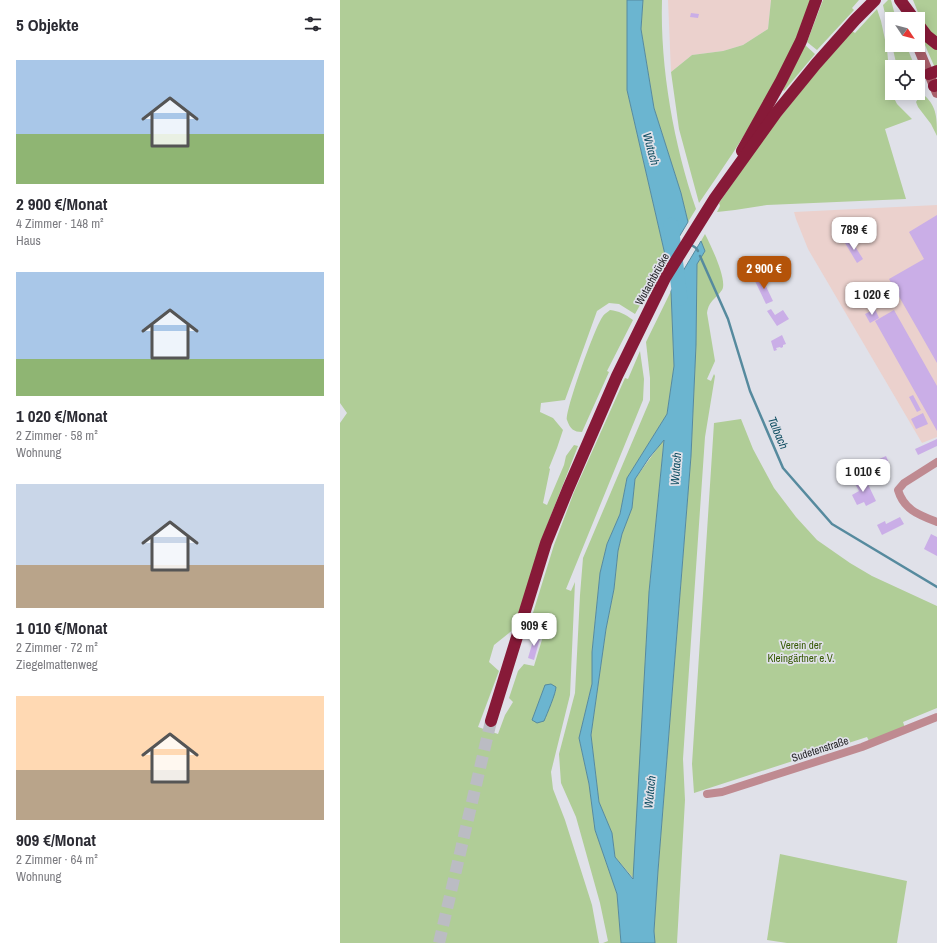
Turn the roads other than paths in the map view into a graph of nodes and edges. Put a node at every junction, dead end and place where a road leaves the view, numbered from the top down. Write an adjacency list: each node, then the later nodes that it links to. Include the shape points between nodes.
1 (816, 0): 11 (highway, via 801,41)
2 (875, 0): 11 (highway, via 816,64 776,113)
3 (900, 0): 4 (main road); 5 (highway)
4 (904, 12)
5 (909, 12)
6 (925, 33): 7 (highway)
7 (937, 44)
8 (921, 52): 9 (main road)
9 (933, 72): 10 (main road)
10 (936, 88)
11 (726, 183): 15 (highway, Wutachbrücke, via 665,278 587,441 546,543)
12 (937, 462): 13 (street, via 904,483 898,490 906,506 917,514)
13 (937, 522)
14 (937, 717): 16 (street, Sudetenstraße, via 862,747 722,792)
15 (491, 721)
16 (707, 794)

